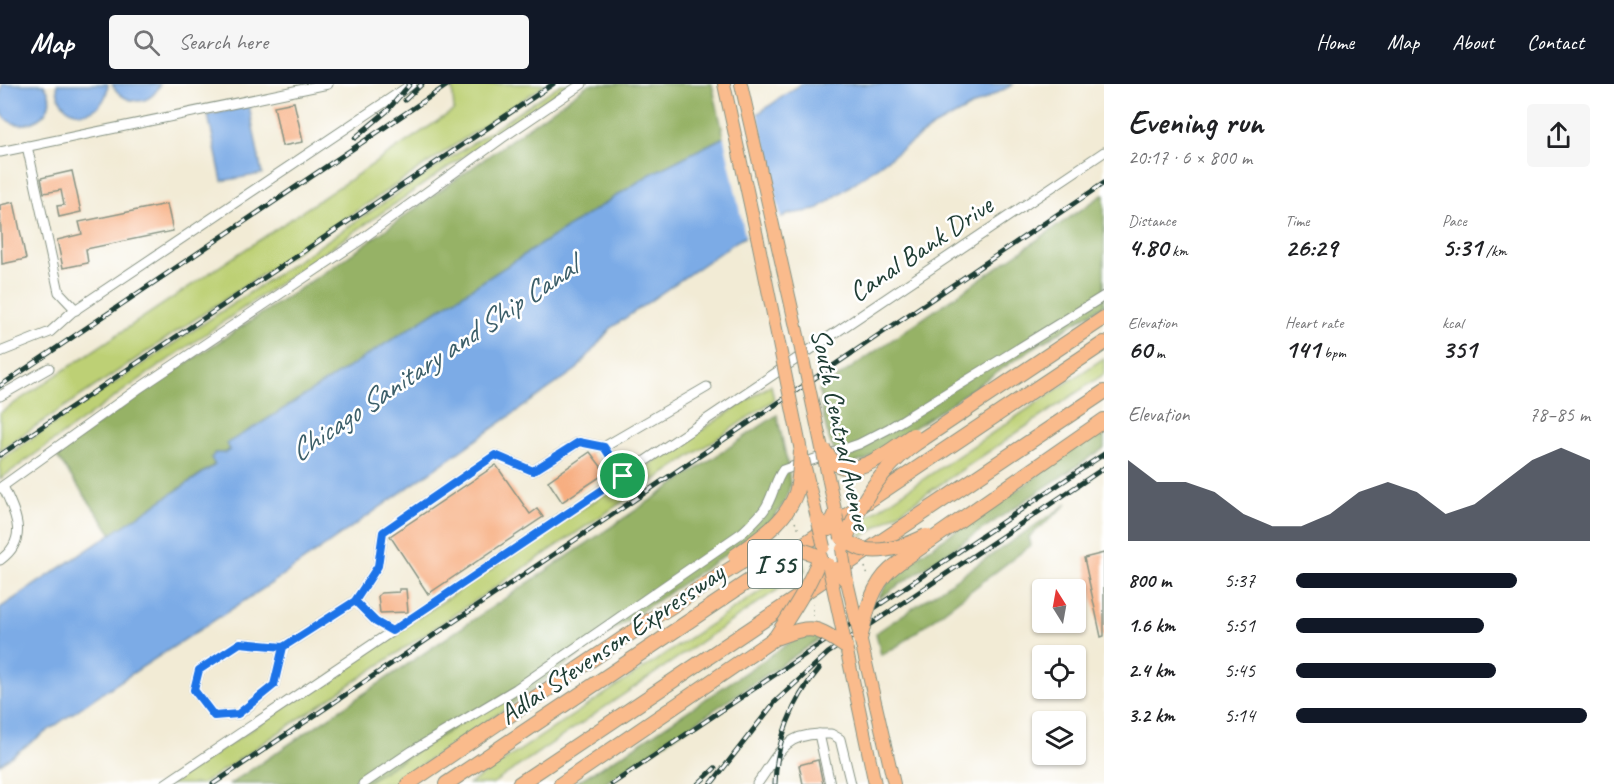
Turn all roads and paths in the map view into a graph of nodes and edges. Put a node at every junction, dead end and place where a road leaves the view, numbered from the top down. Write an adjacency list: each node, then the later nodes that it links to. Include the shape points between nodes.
1 (328, 84): 6 (lane)
2 (412, 84): 10 (lane)
3 (582, 84): 25 (lane)
4 (724, 84): 22 (main road, South Central Avenue, bridge)
5 (741, 84): 21 (main road, South Central Avenue, bridge)
6 (27, 146): 7 (lane); 10 (lane, via 59,292)
7 (0, 152)
8 (1104, 152): 23 (lane, Canal Bank Drive)
9 (1104, 296): 50 (lane, via 888,429 859,444 783,470 764,510 743,532 516,689)
10 (76, 309): 13 (lane, via 50,332)
11 (1104, 318): 19 (highway, via 997,388 952,411)
12 (1104, 343): 52 (highway, Adlai Stevenson Expressway / I 55)
13 (0, 352)
14 (49, 368): 17 (lane)
15 (707, 387): 20 (lane)
16 (1104, 392): 53 (highway, I 55)
17 (0, 396)
18 (1104, 420): 32 (highway)
19 (916, 439): 21 (highway, bridge, via 865,466 853,468 834,463); 33 (highway, bridge, via 879,477)
20 (604, 447): 23 (lane); 40 (lane, via 579,442 533,471 495,455 383,532 378,566)
21 (824, 450): 27 (main road, South Central Avenue, bridge)
22 (801, 451): 29 (main road, South Central Avenue, bridge); 34 (highway, bridge, via 797,491 786,513)
23 (623, 476): 43 (lane, Canal Bank Drive)
24 (851, 482): 26 (path)
25 (1, 487): 36 (lane, via 16,517 18,531 13,548)
26 (852, 504)
27 (836, 513): 30 (highway, bridge); 33 (main road, South Central Avenue, bridge)
28 (793, 519): 31 (path)
29 (817, 519): 30 (highway, bridge); 35 (main road, South Central Avenue, bridge)
30 (829, 530): 33 (highway, bridge); 35 (highway, bridge)
31 (800, 532)
32 (928, 539): 33 (highway, bridge, via 876,550); 45 (highway, bridge, via 879,583)
33 (843, 543): 35 (highway, bridge); 39 (main road, South Central Avenue, bridge)
34 (737, 559): 35 (highway, bridge, via 781,547); 51 (highway)
35 (827, 559): 39 (highway, bridge); 44 (highway, bridge)
36 (0, 560)
37 (864, 564): 38 (path)
38 (872, 578)
39 (840, 582): 45 (main road, South Central Avenue, bridge); 47 (main road, South Central Avenue, bridge)
40 (355, 601): 43 (lane, via 376,622); 46 (lane)
41 (813, 604): 42 (path)
42 (813, 616)
43 (392, 631): 49 (lane, Canal Bank Drive)
44 (775, 638): 47 (highway, bridge, via 814,629); 54 (highway)
45 (860, 639): 59 (main road, South Central Avenue, bridge)
46 (283, 647): 46 (lane, via 274,685 238,714 214,716 194,690 199,670 240,643)
47 (846, 647): 58 (main road, South Central Avenue)
48 (819, 734): 55 (lane, via 793,738); 56 (lane); 57 (lane, via 840,738)
49 (165, 784)
50 (363, 784)
51 (408, 784)
52 (446, 784)
53 (519, 784)
54 (561, 784)
55 (757, 784)
56 (830, 784)
57 (850, 784)
58 (875, 784)
59 (894, 784)

